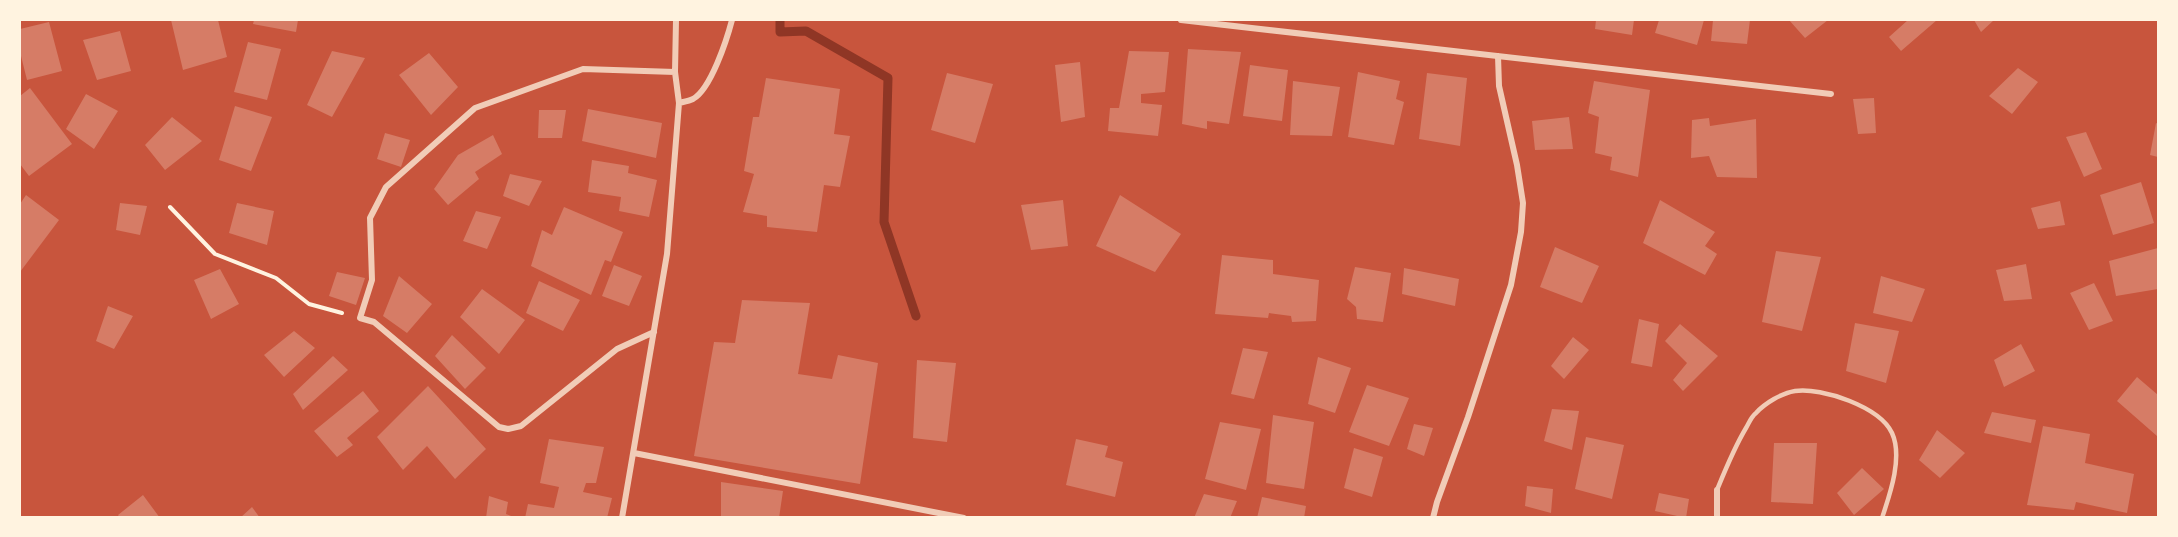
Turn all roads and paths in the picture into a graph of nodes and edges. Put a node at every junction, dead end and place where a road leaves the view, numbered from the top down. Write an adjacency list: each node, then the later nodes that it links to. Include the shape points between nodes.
1 (676, 20): 5 (street)
2 (732, 20): 7 (street, via 723,51 702,90 692,100)
3 (1181, 20): 4 (street)
4 (1498, 56): 6 (street); 15 (street, via 1499,86 1521,194 1521,232 1511,285)
5 (675, 72): 7 (street); 9 (street, via 583,69 475,108 386,187 370,218 372,280)
6 (1831, 94)
7 (679, 103): 10 (street, via 667,254)
8 (170, 207): 9 (path, via 215,254 276,278 309,304)
9 (360, 318): 10 (street, via 375,322 499,427 508,429 521,426 617,349)
10 (654, 332): 11 (street)
11 (633, 453): 13 (street); 14 (street)
12 (1717, 490): 16 (street); 17 (lane, via 1734,448 1754,414 1788,393 1818,392 1874,413 1893,434 1894,479)
13 (622, 518)
14 (964, 518)
15 (1433, 518)
16 (1717, 518)
17 (1882, 518)

